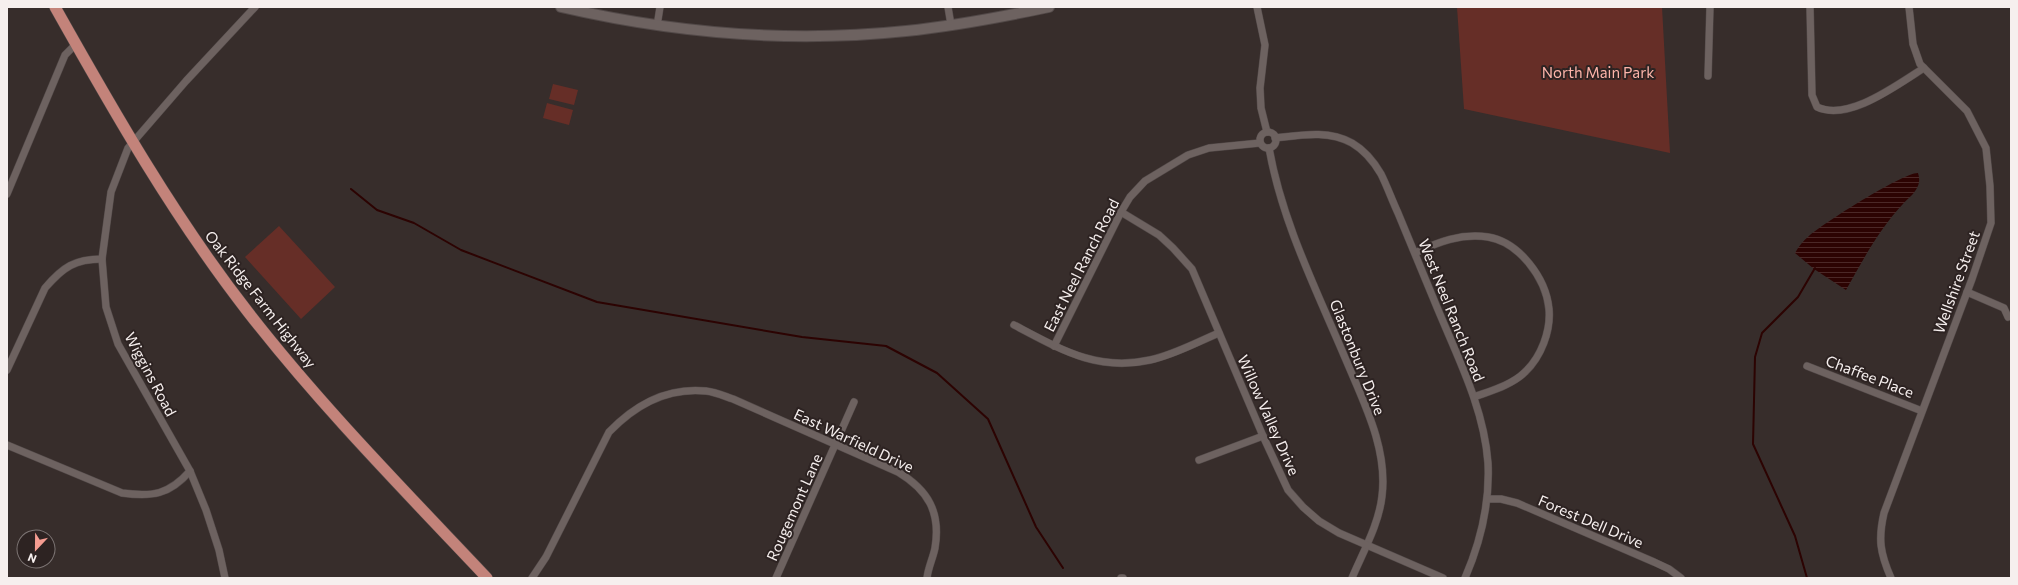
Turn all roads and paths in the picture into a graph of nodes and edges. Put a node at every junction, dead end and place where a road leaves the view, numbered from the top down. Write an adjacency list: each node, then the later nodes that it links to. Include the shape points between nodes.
1 (55, 7): 13 (main road, Oak Ridge Farm Highway)
2 (254, 7): 18 (street, Wiggins Road)
3 (561, 7): 12 (main road)
4 (660, 7): 12 (street)
5 (948, 7): 11 (street)
6 (1049, 7): 11 (main road)
7 (1257, 7): 16 (street, via 1266,45 1260,88 1261,108)
8 (1710, 7): 15 (street)
9 (1810, 7): 14 (street, via 1812,95 1817,107 1840,109 1863,104)
10 (1909, 7): 14 (street, Wellshire Street, via 1913,44)
11 (951, 25): 12 (main road, via 890,32 815,36 720,32)
12 (657, 26)
13 (76, 44): 18 (main road, Oak Ridge Farm Highway); 21 (street, via 65,55)
14 (1924, 68): 25 (street, Wellshire Street, via 1967,111 1986,148 1991,223)
15 (1708, 76)
16 (1267, 132): 17 (street, via 1272,133); 19 (street, via 1260,137)
17 (1275, 138): 20 (street, via 1275,143); 23 (street, West Neel Ranch Road, via 1311,134 1334,136 1359,148 1381,174)
18 (133, 141): 24 (street, Wiggins Road, via 111,192); 43 (main road, Oak Ridge Farm Highway, via 208,258 269,339 373,458)
19 (1260, 143): 20 (street, via 1263,147); 22 (street, East Neel Ranch Road, via 1209,148 1188,155 1145,181 1130,197)
20 (1269, 148): 41 (street, Glastonbury Drive, via 1284,210 1380,447 1382,497)
21 (7, 194)
22 (1121, 212): 28 (street, Willow Valley Drive, via 1159,234 1192,269); 29 (street, East Neel Ranch Road)
23 (1415, 253): 32 (street, West Neel Ranch Road); 32 (street, via 1438,242 1465,236 1489,237 1510,246 1529,262 1540,281 1549,308 1546,335 1539,355 1519,377)
24 (102, 259): 31 (street, via 84,259 67,267 53,278 45,288); 39 (street, Wiggins Road, via 106,307 118,344)
25 (1967, 292): 26 (street, via 2004,308); 34 (street, Wellshire Street)
26 (2008, 317)
27 (1014, 325): 29 (street)
28 (1219, 333): 29 (street, via 1163,356 1131,363 1093,361); 35 (street, Willow Valley Drive)
29 (1054, 346)
30 (1807, 366): 34 (street, Chaffee Place)
31 (7, 370)
32 (1474, 397): 40 (street, West Neel Ranch Road, via 1482,422 1488,462)
33 (854, 402): 37 (street, Rougemont Lane)
34 (1922, 411): 51 (street, Wellshire Street, via 1880,530 1883,560)
35 (1263, 436): 38 (street); 41 (street, Willow Valley Drive, via 1288,490 1303,507 1339,533)
36 (7, 445): 39 (street, via 128,494 146,496 163,492 181,482)
37 (836, 445): 44 (street, East Warfield Drive, via 733,399 706,391 684,391 664,395 642,404 609,432 546,557); 45 (street, Rougemont Lane); 46 (street, East Warfield Drive, via 914,481 928,497 934,513 937,535)
38 (1199, 460)
39 (190, 471): 42 (street, Wiggins Road, via 206,510)
40 (1488, 499): 49 (street, West Neel Ranch Road, via 1484,524); 50 (street, Forest Dell Drive, via 1517,503 1654,562)
41 (1367, 545): 47 (street, Glastonbury Drive); 48 (street, Willow Valley Drive)
42 (225, 578)
43 (487, 578)
44 (532, 578)
45 (776, 578)
46 (927, 578)
47 (1352, 578)
48 (1443, 578)
49 (1466, 578)
50 (1680, 578)
51 (1891, 578)

